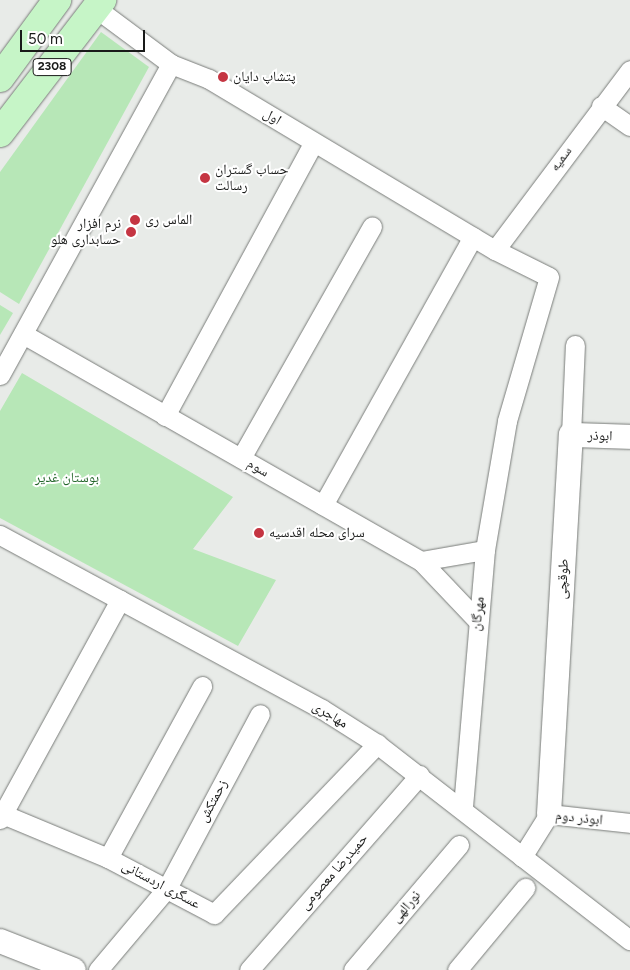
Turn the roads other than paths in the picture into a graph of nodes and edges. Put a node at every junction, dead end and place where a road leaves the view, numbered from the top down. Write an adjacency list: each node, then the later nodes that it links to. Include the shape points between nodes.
1 (57, 0): 5 (main road, 2308)
2 (100, 5): 3 (street, اول); 8 (main road, 2308)
3 (171, 64): 9 (street, اول, via 209,79); 13 (street)
4 (630, 70): 6 (street, سمیه)
5 (0, 78)
6 (601, 106): 7 (street); 12 (street, سمیه)
7 (630, 126)
8 (0, 133)
9 (314, 143): 11 (street, اول); 16 (street)
10 (372, 226): 20 (street)
11 (473, 237): 12 (street, اول); 21 (street)
12 (495, 250): 17 (street, اول, via 549,277)
13 (23, 334): 15 (street); 16 (street, سوم)
14 (575, 345): 18 (street, طوقچی)
15 (0, 375)
16 (165, 416): 20 (street, سوم)
17 (507, 421): 23 (street, مهرگان)
18 (571, 435): 19 (street, ابوذر); 32 (street, طوقچی)
19 (630, 438)
20 (241, 458): 21 (street, سوم)
21 (323, 505): 24 (street, سوم)
22 (0, 535): 25 (street, مهاجری)
23 (485, 550): 24 (street); 26 (street, مهرگان)
24 (421, 560): 26 (street, سوم)
25 (120, 600): 29 (street, مهاجری, via 322,709); 33 (street)
26 (477, 620): 31 (street, مهرگان)
27 (202, 686): 37 (street)
28 (260, 714): 38 (street, زحمتکش)
29 (377, 744): 30 (street, مهاجری); 38 (street, عسگری اردستانی, via 214,914)
30 (420, 775): 31 (street, مهاجری); 44 (street, حمیدرضا معصومی)
31 (463, 809): 36 (street, مهاجری)
32 (549, 814): 34 (street, ابوذر دوم); 36 (street, ابوذر دوم)
33 (1, 816): 37 (street, عسگری اردستانی)
34 (630, 823)
35 (459, 844): 45 (street, نورالهی)
36 (522, 857): 40 (street, مهاجری)
37 (108, 858): 38 (street, عسگری اردستانی)
38 (166, 888): 43 (street, زحمتکش)
39 (525, 888): 46 (street)
40 (630, 940)
41 (3, 947): 42 (street)
42 (74, 970)
43 (98, 970)
44 (249, 970)
45 (353, 970)
46 (457, 970)

